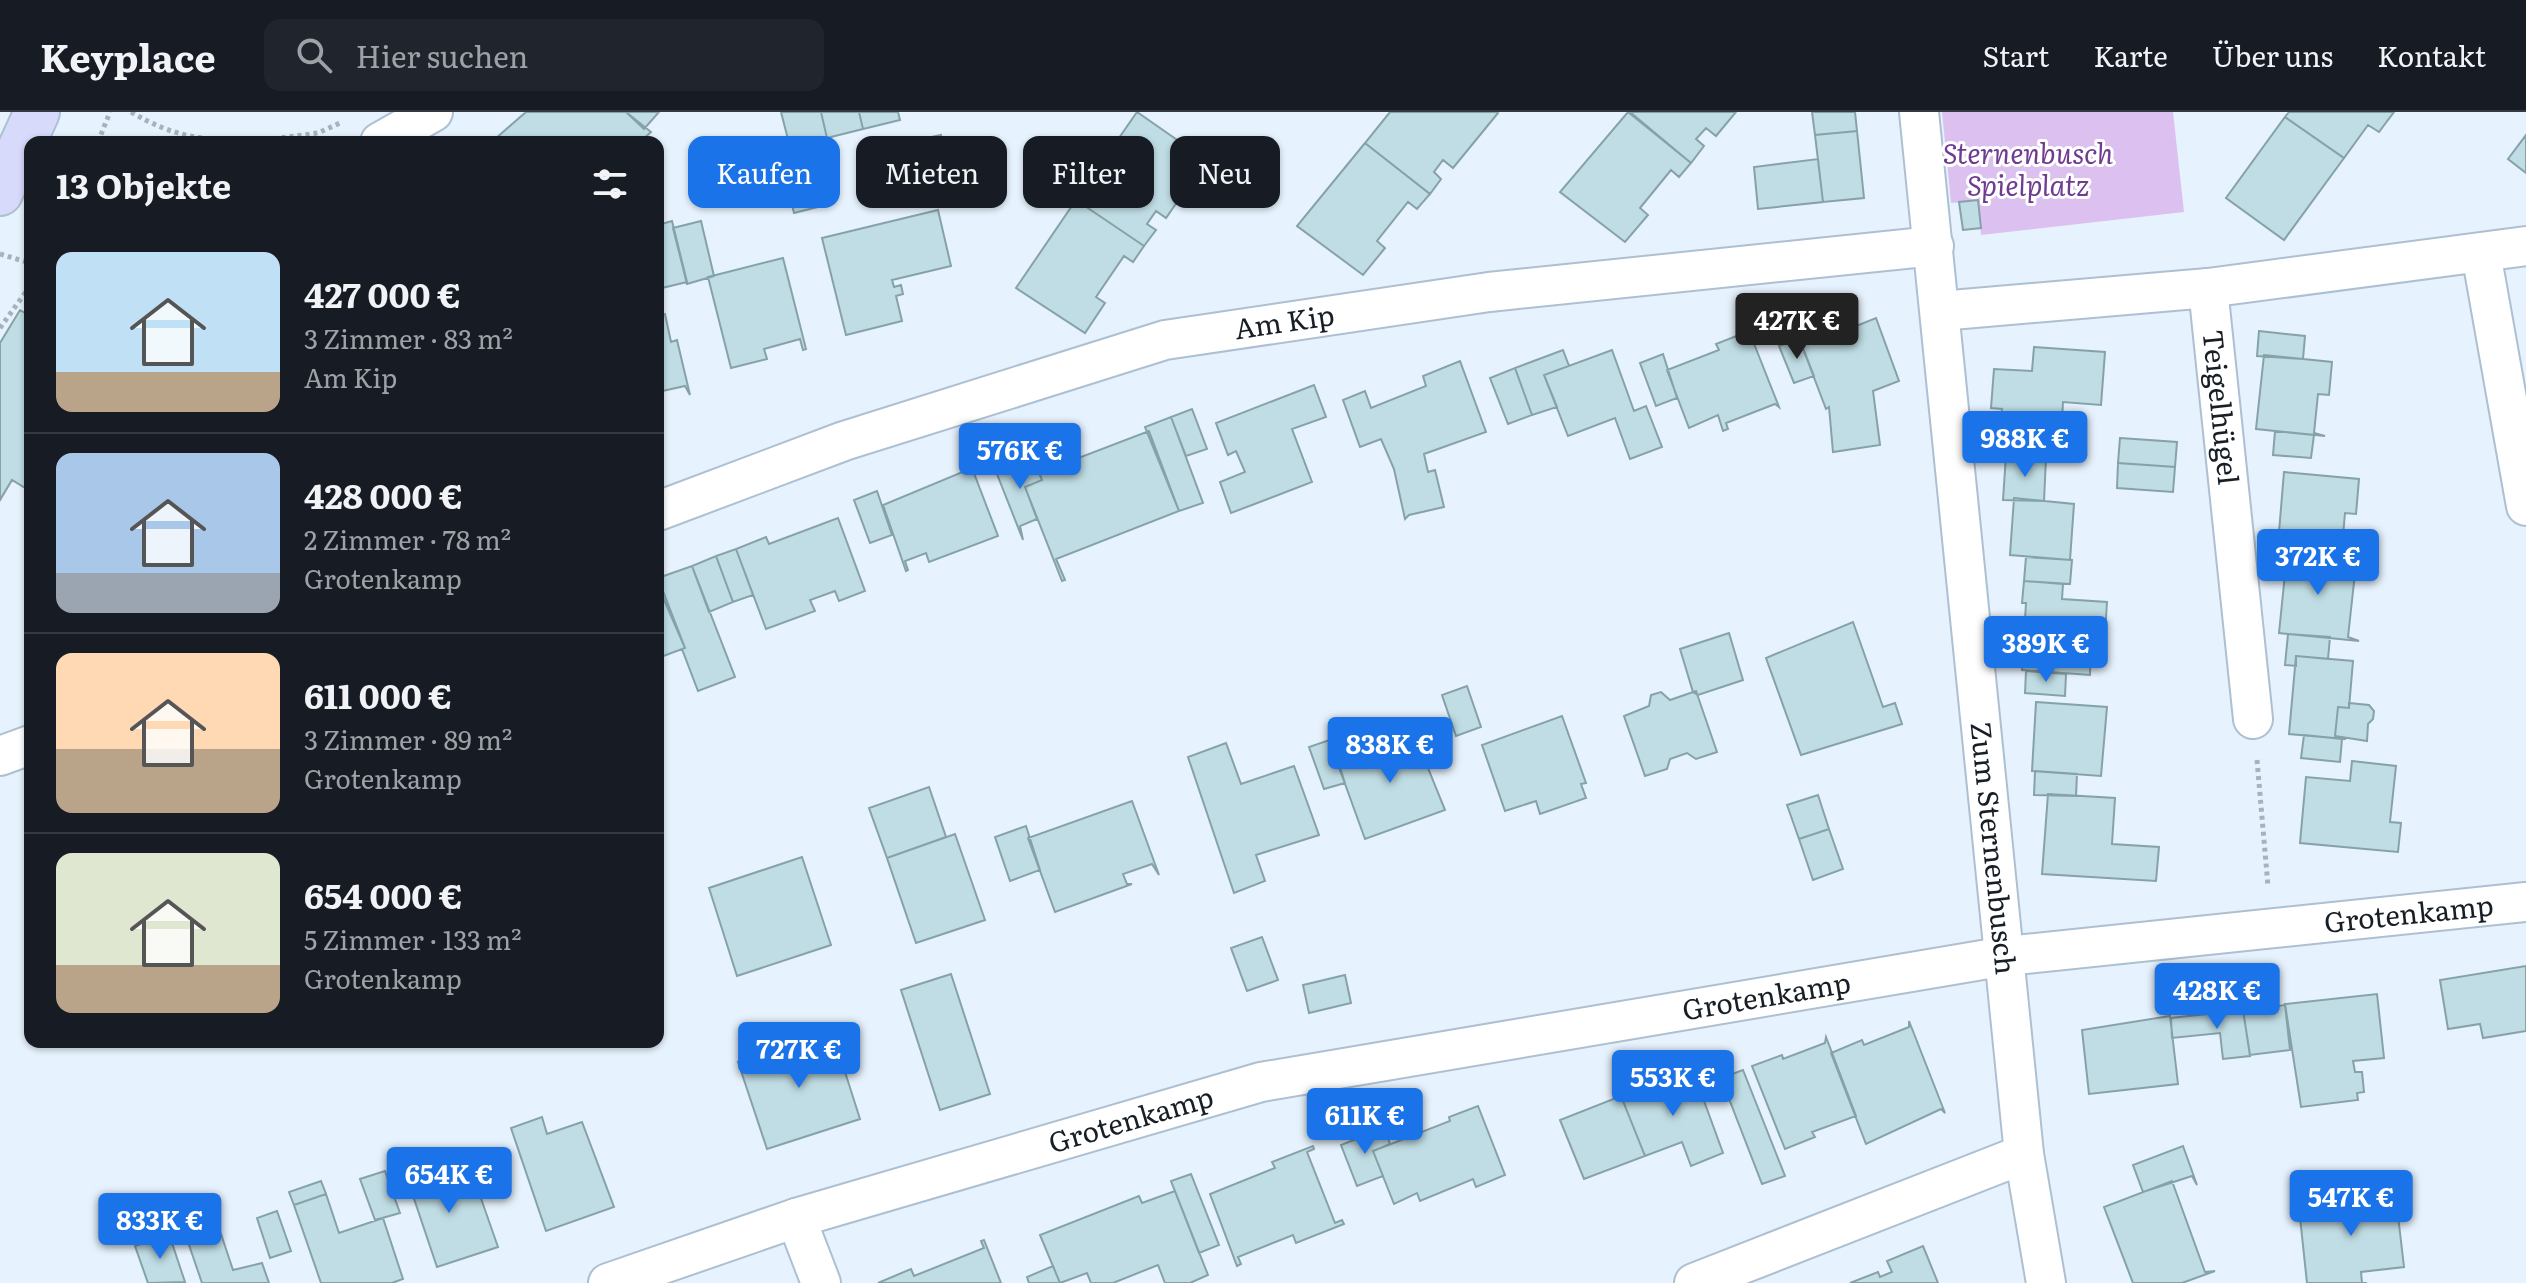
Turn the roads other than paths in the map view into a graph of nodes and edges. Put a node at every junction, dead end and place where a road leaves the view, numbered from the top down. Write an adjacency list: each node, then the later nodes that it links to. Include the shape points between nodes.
1 (433, 112): 3 (street)
2 (1919, 112): 6 (street, Zum Sternenbusch)
3 (391, 136)
4 (23, 137): 5 (main road)
5 (0, 193)
6 (1934, 246): 10 (street, Zum Sternenbusch); 12 (street, Am Kip, via 1489,292 1165,340 844,441)
7 (2526, 246): 8 (street)
8 (2481, 253): 9 (street); 11 (street)
9 (2208, 288): 10 (street); 13 (street, Teigelhügel)
10 (1940, 311): 17 (street, Zum Sternenbusch)
11 (2526, 506)
12 (664, 509)
13 (2253, 719)
14 (24, 747): 15 (street)
15 (0, 756)
16 (2526, 902): 17 (street, Grotenkamp)
17 (2006, 956): 18 (street, Zum Sternenbusch); 19 (street, Grotenkamp, via 1261,1082)
18 (2024, 1154): 22 (street); 23 (street, Zum Sternenbusch)
19 (796, 1218): 20 (street, Grotenkamp); 21 (street)
20 (608, 1283)
21 (821, 1283)
22 (1694, 1283)
23 (2046, 1283)

